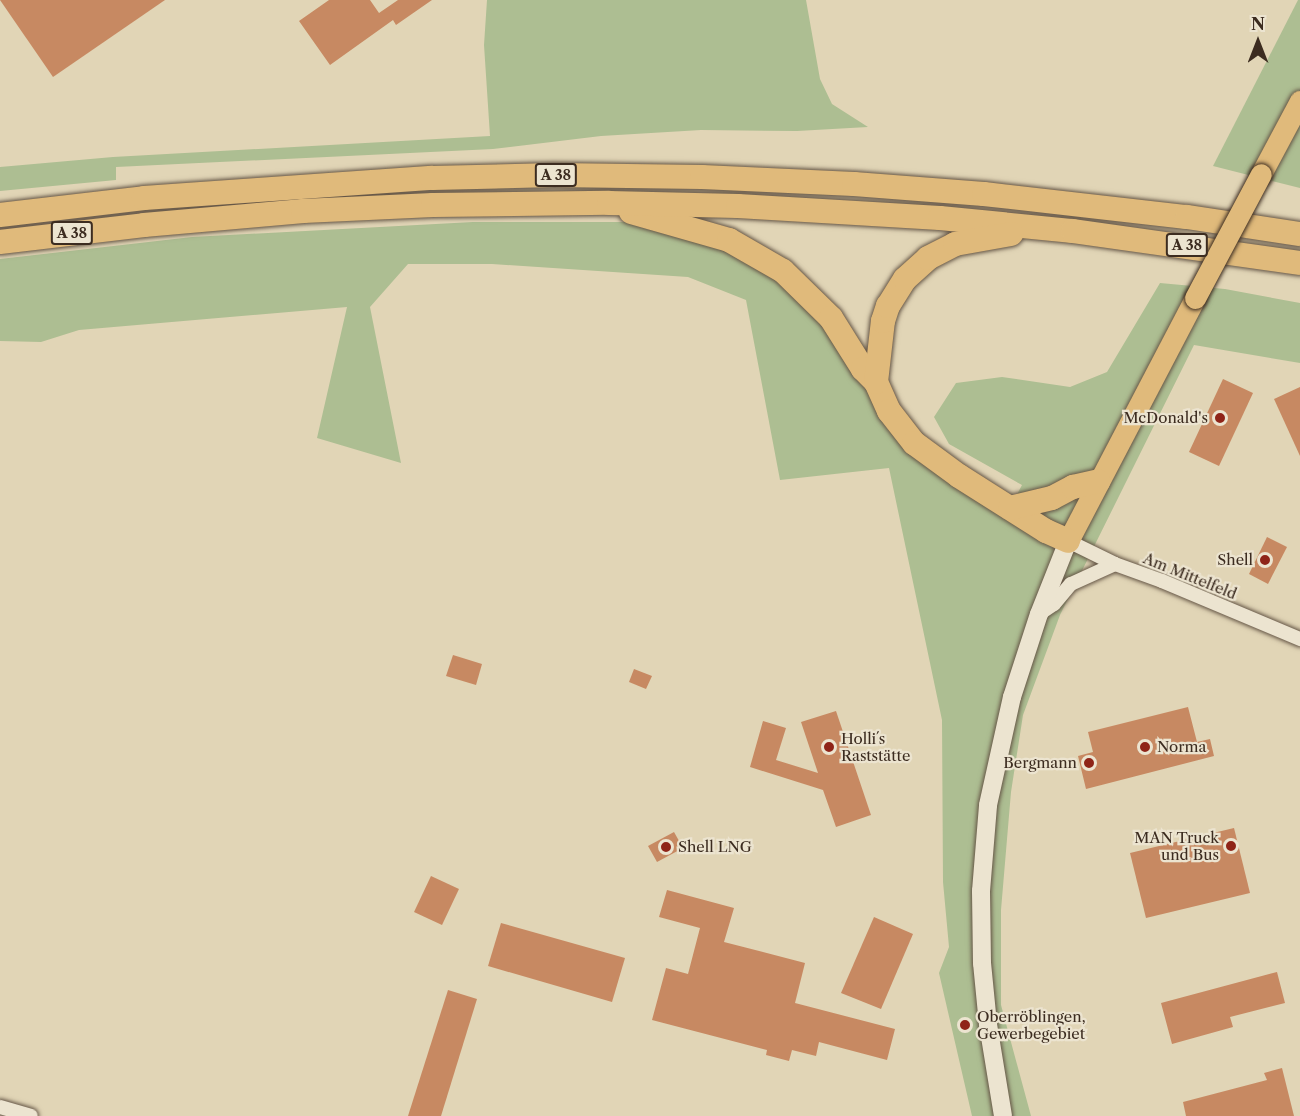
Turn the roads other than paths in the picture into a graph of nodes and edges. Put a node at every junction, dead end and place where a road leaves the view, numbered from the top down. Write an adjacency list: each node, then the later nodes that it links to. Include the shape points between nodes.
1 (1300, 101): 9 (main road, bridge)
2 (609, 203): 4 (highway, A 38, via 882,213); 6 (highway, A 38, via 303,211); 8 (highway, via 647,218 709,232 766,259 816,300)
3 (0, 215): 5 (highway, A 38, via 144,198 443,177 668,177 854,184 984,194)
4 (1039, 227): 7 (highway, A 38); 8 (highway, via 955,244 916,268 896,292 883,321)
5 (1300, 234)
6 (0, 242)
7 (1300, 262)
8 (876, 382): 10 (highway, via 889,411 914,443)
9 (1098, 481): 10 (highway); 11 (main road)
10 (1010, 508): 11 (highway)
11 (1068, 541): 12 (street, Am Mittelfeld); 13 (main road)
12 (1115, 564): 13 (street, via 1071,584); 14 (street, Am Mittelfeld)
13 (1039, 614): 17 (main road, via 999,748 982,867 983,985)
14 (1300, 639)
15 (0, 1107): 16 (street)
16 (31, 1116)
17 (1003, 1116)

